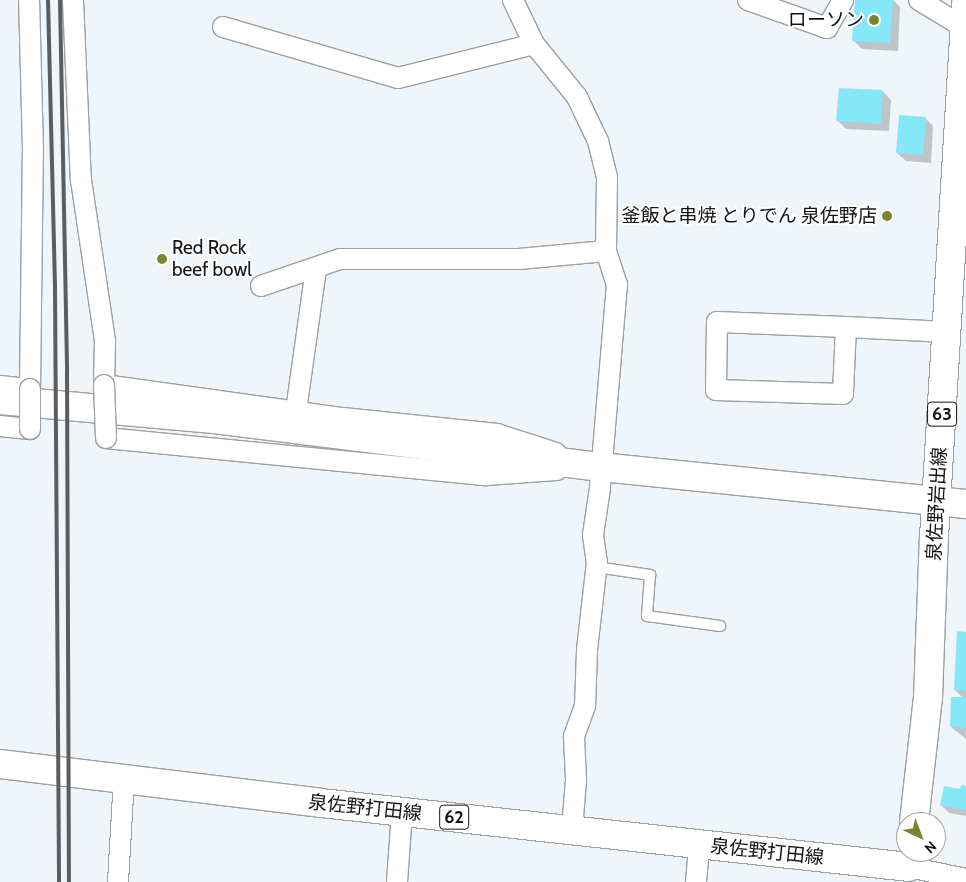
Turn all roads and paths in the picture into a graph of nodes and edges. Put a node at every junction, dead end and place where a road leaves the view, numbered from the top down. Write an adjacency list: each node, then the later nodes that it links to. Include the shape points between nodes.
1 (29, 0): 17 (street, via 33,150)
2 (73, 0): 15 (street, via 81,180 105,341)
3 (514, 0): 9 (street)
4 (748, 0): 5 (street, via 827,28)
5 (843, 0)
6 (919, 0): 8 (street)
7 (223, 27): 9 (street, via 398,78)
8 (965, 34): 14 (main road, 泉佐野岩出線 / 63)
9 (534, 44): 10 (street, via 577,97 598,140 608,177)
10 (606, 251): 11 (street, via 519,259 340,259); 21 (street, via 617,284)
11 (316, 268): 12 (street); 19 (street)
12 (261, 286)
13 (846, 327): 13 (street, via 717,322 716,390 843,394); 14 (street)
14 (947, 332): 22 (main road, 泉佐野岩出線 / 63)
15 (104, 385): 19 (street); 21 (street, bridge, via 106,438 486,475)
16 (0, 386): 17 (street)
17 (30, 389): 20 (street, bridge, via 30,429)
18 (0, 400): 21 (main road, via 222,420)
19 (296, 411): 21 (street, via 498,434)
20 (0, 426)
21 (601, 467): 22 (main road); 24 (street, via 593,535)
22 (936, 500): 23 (main road); 29 (main road, 泉佐野岩出線 / 63, via 928,698)
23 (966, 504)
24 (596, 567): 25 (lane, via 650,575 647,616); 30 (street, via 585,706 574,737 576,780)
25 (720, 626)
26 (0, 764): 27 (main road, 泉佐野打田線 / 62)
27 (124, 778): 28 (main road, 泉佐野打田線 / 62); 34 (street)
28 (402, 812): 30 (main road, 泉佐野打田線 / 62); 35 (street)
29 (915, 812)
30 (572, 830): 31 (main road, 泉佐野打田線 / 62)
31 (700, 844): 32 (main road, 泉佐野打田線 / 62); 36 (street)
32 (909, 867): 33 (street)
33 (966, 879)
34 (118, 882)
35 (397, 882)
36 (696, 882)

